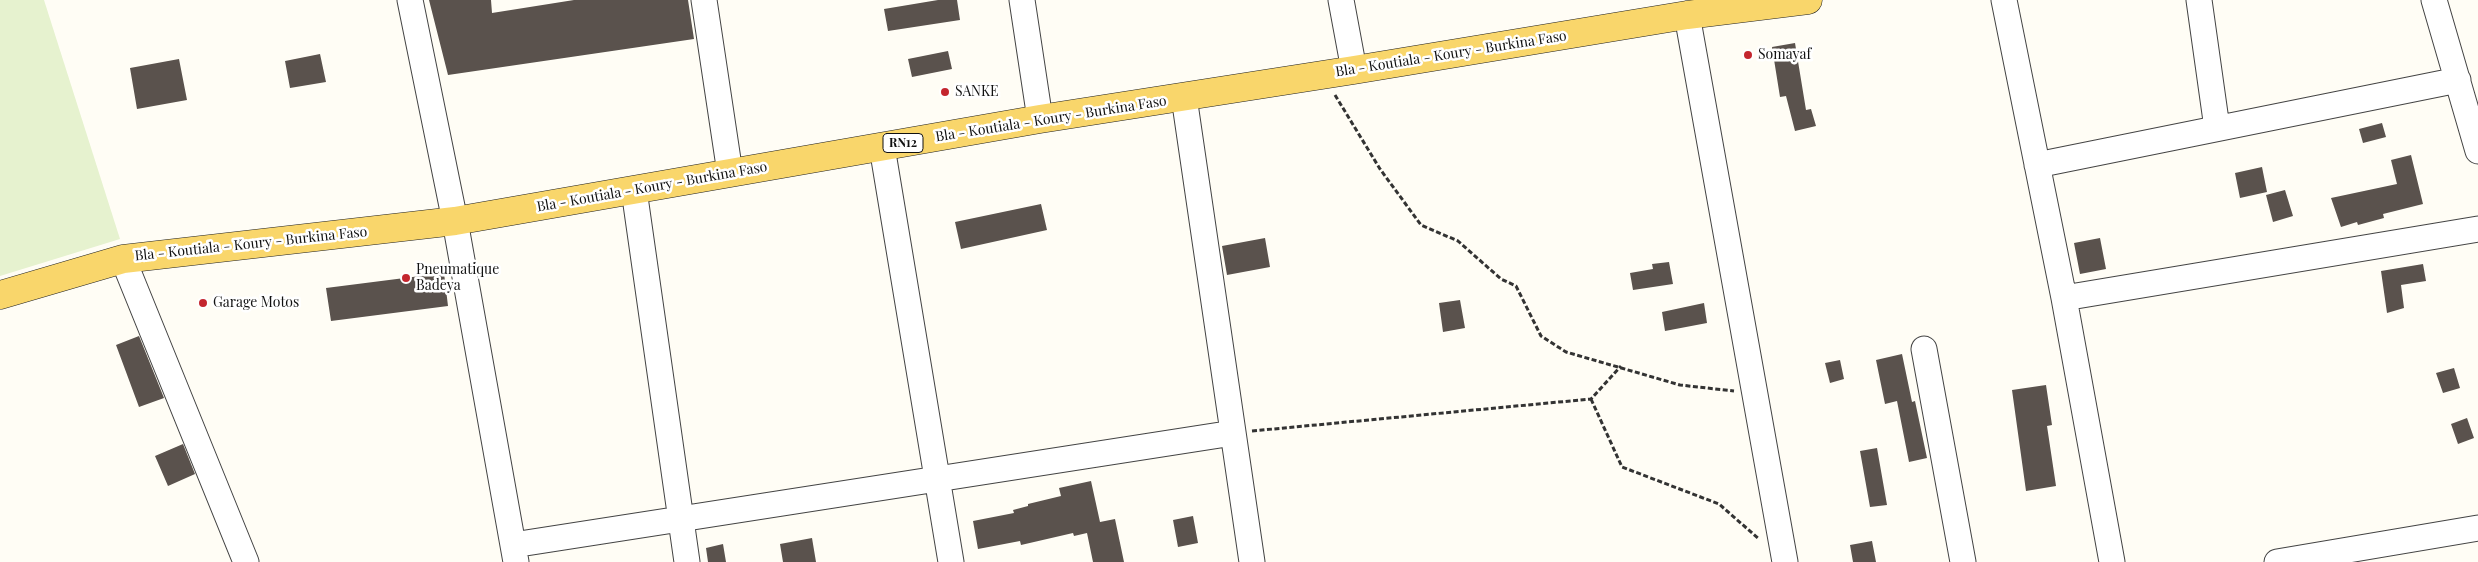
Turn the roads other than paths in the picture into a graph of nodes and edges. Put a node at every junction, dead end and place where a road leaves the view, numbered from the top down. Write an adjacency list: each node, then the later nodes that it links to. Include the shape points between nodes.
1 (410, 0): 20 (street)
2 (704, 0): 18 (street)
3 (1022, 0): 13 (street)
4 (1342, 0): 10 (street)
5 (1808, 0): 9 (main road, Bla - Koutiala - Koury - Burkina Faso / RN12)
6 (2004, 0): 17 (street)
7 (2199, 0): 14 (street)
8 (2434, 0): 11 (street)
9 (1687, 15): 10 (main road, Bla - Koutiala - Koury - Burkina Faso / RN12); 36 (street)
10 (1354, 70): 12 (main road, Bla - Koutiala - Koury - Burkina Faso / RN12)
11 (2458, 80): 14 (street); 16 (street)
12 (1184, 97): 13 (main road, Bla - Koutiala - Koury - Burkina Faso / RN12); 26 (street)
13 (1040, 119): 15 (main road, Bla - Koutiala - Koury - Burkina Faso / RN12)
14 (2216, 128): 17 (street)
15 (882, 147): 18 (main road, Bla - Koutiala - Koury - Burkina Faso / RN12); 27 (street)
16 (2478, 151)
17 (2037, 164): 24 (street)
18 (730, 173): 19 (main road, Bla - Koutiala - Koury - Burkina Faso / RN12)
19 (634, 190): 20 (main road, Bla - Koutiala - Koury - Burkina Faso / RN12); 28 (street)
20 (455, 221): 22 (main road, Bla - Koutiala - Koury - Burkina Faso / RN12); 31 (street)
21 (2478, 229): 24 (street)
22 (123, 259): 23 (main road, Bla - Koutiala - Koury - Burkina Faso / RN12); 32 (street)
23 (0, 295)
24 (2064, 298): 38 (street)
25 (1924, 350): 37 (street)
26 (1233, 433): 27 (street); 35 (street)
27 (938, 479): 28 (street); 34 (street)
28 (680, 519): 31 (street); 33 (street)
29 (2478, 528): 30 (street)
30 (2406, 551): 39 (street)
31 (514, 554)
32 (246, 562)
33 (687, 562)
34 (952, 562)
35 (1252, 562)
36 (1785, 562)
37 (1963, 562)
38 (2112, 562)
39 (2277, 562)

